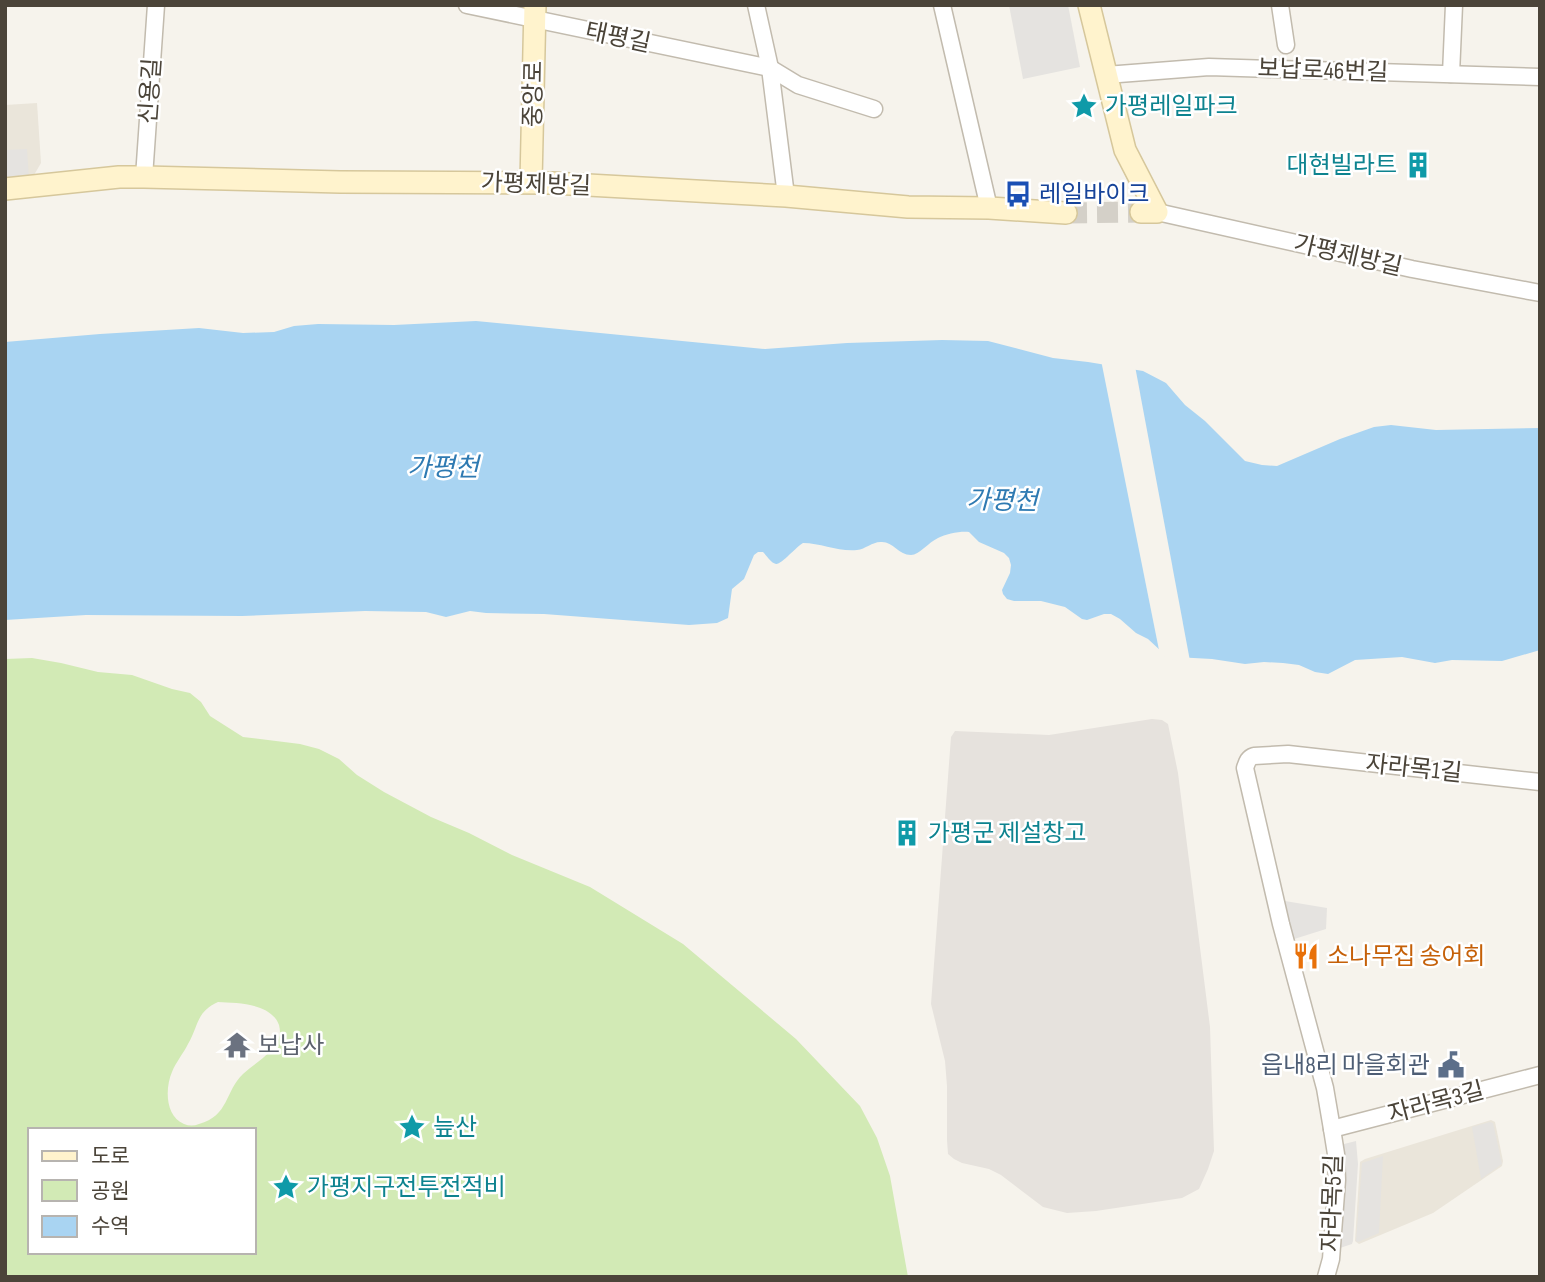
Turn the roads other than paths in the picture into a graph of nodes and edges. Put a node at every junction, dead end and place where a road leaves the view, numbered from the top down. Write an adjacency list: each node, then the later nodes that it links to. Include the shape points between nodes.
1 (156, 5): 15 (street, 신용길)
2 (467, 5): 8 (street, 태평길)
3 (756, 5): 10 (street)
4 (942, 5): 19 (street)
5 (1089, 5): 12 (street, 가평제방길)
6 (1280, 5): 9 (street)
7 (1454, 5): 11 (street)
8 (535, 12): 10 (street, 태평길, via 645,43); 16 (street, 중앙로)
9 (1286, 45)
10 (770, 68): 14 (street, 태평길, via 798,85); 18 (street)
11 (1451, 74): 12 (street, 보납로46번길, via 1209,67); 13 (street, 보납로46번길)
12 (1106, 75): 20 (street, 가평제방길, via 1125,150)
13 (1540, 78)
14 (874, 109)
15 (144, 177): 16 (street, 가평제방길); 17 (street, 가평제방길)
16 (531, 183): 18 (street, 가평제방길)
17 (5, 189)
18 (786, 196): 19 (street, 가평제방길, via 908,207)
19 (989, 208): 21 (street, 가평제방길)
20 (1149, 212): 22 (street, 가평제방길)
21 (1066, 213)
22 (1540, 293)
23 (1540, 782): 25 (street, 자라목1길, via 1288,754 1250,758 1245,768)
24 (1540, 1075): 25 (street, 자라목3길)
25 (1332, 1129): 26 (street, 자라목5길, via 1337,1180)
26 (1326, 1277)

